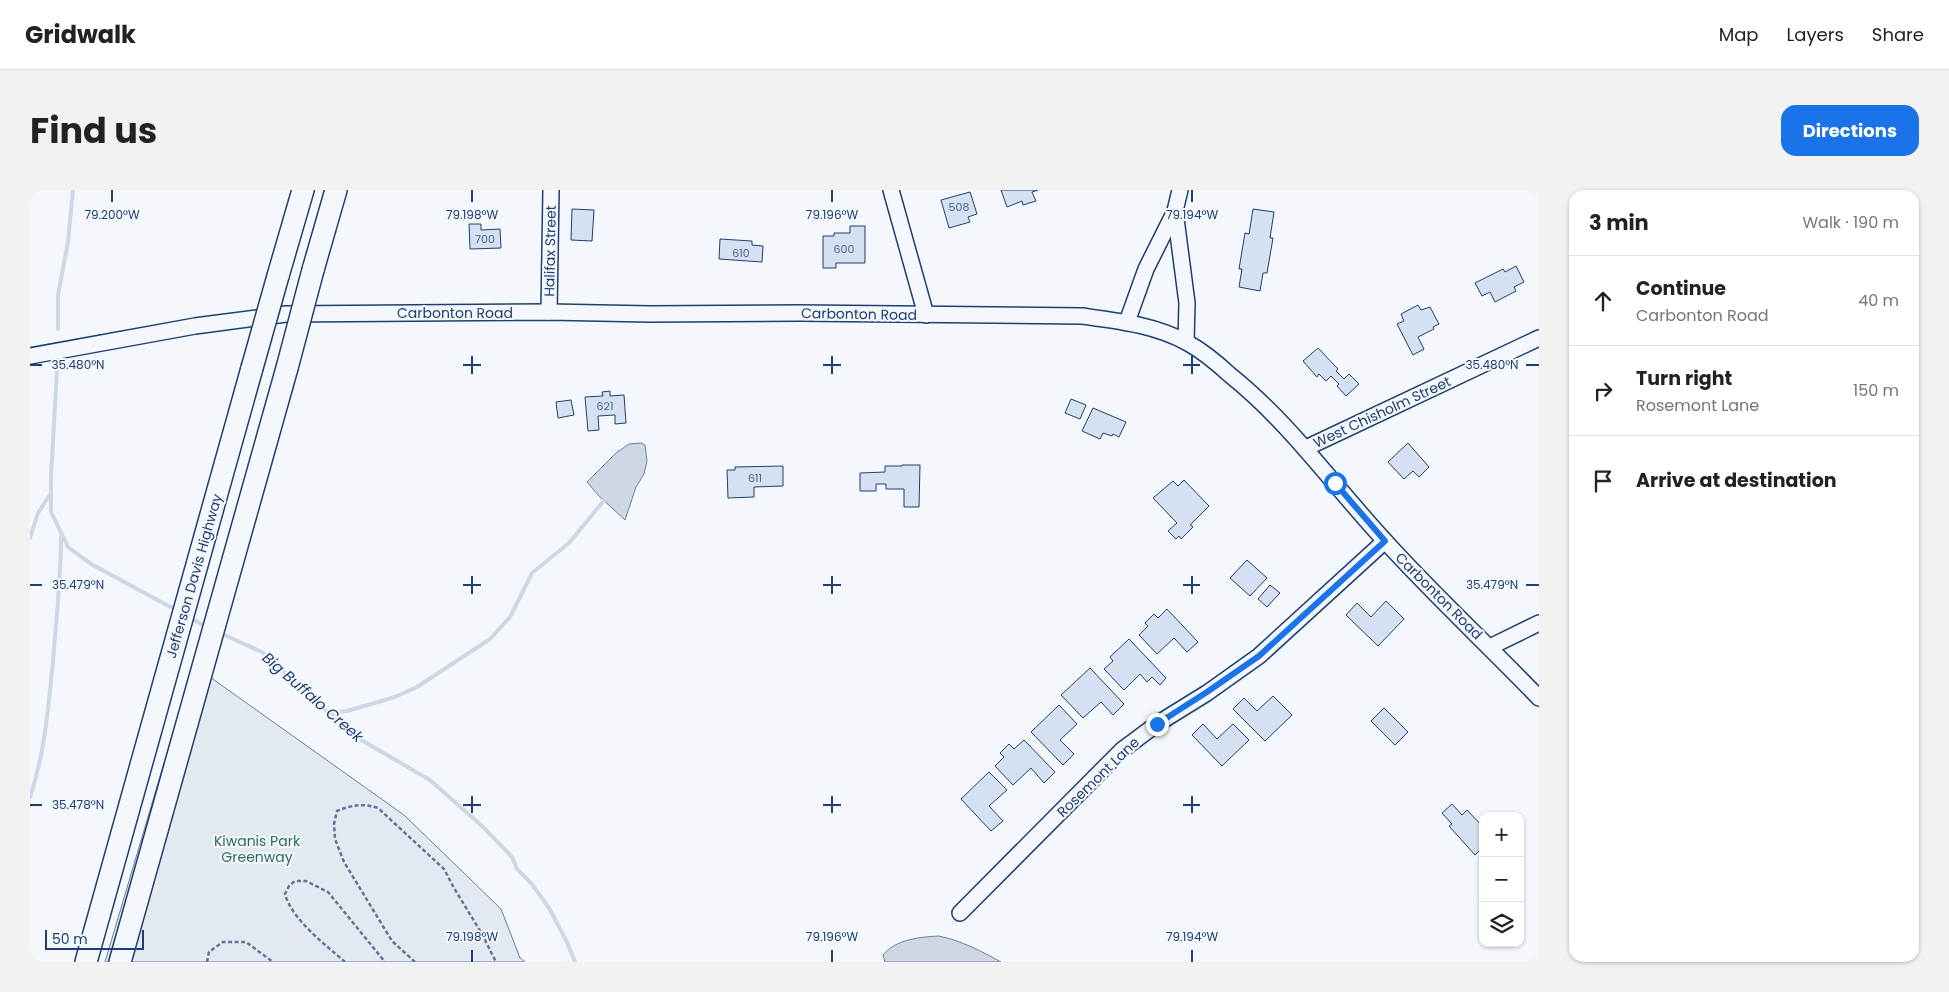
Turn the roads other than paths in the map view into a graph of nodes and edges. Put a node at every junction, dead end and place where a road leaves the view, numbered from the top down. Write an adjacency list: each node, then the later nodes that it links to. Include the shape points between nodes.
1 (302, 190): 19 (highway, Jefferson Davis Highway, bridge)
2 (336, 190): 20 (highway, bridge)
3 (551, 190): 7 (street, Halifax Street)
4 (891, 190): 8 (street)
5 (1180, 190): 6 (street)
6 (1175, 211): 9 (street, via 1146,269); 11 (street, via 1187,303)
7 (549, 312): 8 (street, Carbonton Road); 12 (street, Carbonton Road, via 286,314 195,326)
8 (926, 315): 9 (street, Carbonton Road, via 1082,316)
9 (1127, 322): 11 (street, Carbonton Road)
10 (1539, 338): 13 (street, West Chisholm Street)
11 (1186, 342): 13 (street, Carbonton Road, via 1256,396)
12 (30, 356)
13 (1306, 448): 14 (street, Carbonton Road)
14 (1385, 541): 16 (street, Carbonton Road); 18 (street, Rosemont Lane, via 1259,656 1122,750)
15 (1539, 623): 16 (street)
16 (1490, 648): 17 (street, Carbonton Road)
17 (1539, 698)
18 (960, 913)
19 (86, 962)
20 (120, 962)

